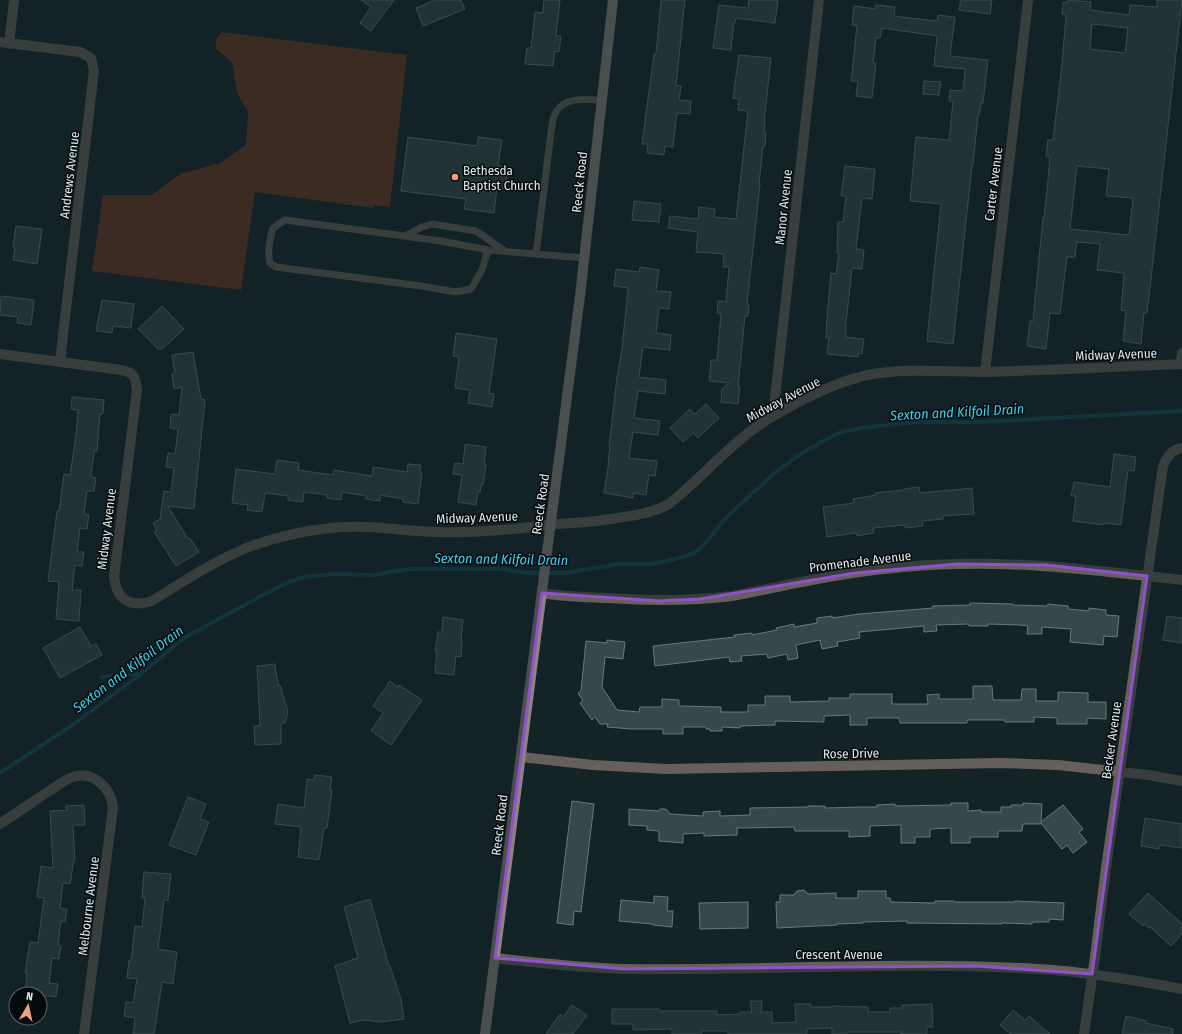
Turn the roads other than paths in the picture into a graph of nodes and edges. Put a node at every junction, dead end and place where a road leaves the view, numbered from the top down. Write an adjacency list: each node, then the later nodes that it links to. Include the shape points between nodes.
1 (14, 0): 5 (street, Andrews Avenue)
2 (613, 0): 6 (street, Reeck Road)
3 (819, 0): 17 (street, Manor Avenue)
4 (1028, 0): 16 (street, Carter Avenue)
5 (4, 43): 14 (street, Andrews Avenue, via 80,52 92,58 94,71)
6 (602, 100): 10 (lane, via 571,100 556,112 552,124); 11 (street, Reeck Road)
7 (404, 236): 8 (lane); 8 (lane, via 285,220 273,228 268,256 270,263 276,267 454,292 472,289 482,270); 9 (lane, via 432,224 462,228 476,231)
8 (488, 250): 9 (lane)
9 (505, 251): 10 (lane)
10 (536, 254): 11 (lane)
11 (584, 258): 19 (street, Reeck Road)
12 (1182, 353): 15 (street)
13 (0, 354): 14 (street)
14 (60, 362): 19 (street, Midway Avenue, via 130,372 136,380 137,390 114,577 118,593 131,603 142,604 152,601 242,550 304,532 361,526 469,533)
15 (1182, 364): 16 (street, Midway Avenue)
16 (985, 372): 17 (street, Midway Avenue, via 898,371 872,375 828,389)
17 (771, 417): 19 (street, Midway Avenue, via 746,433 677,498 660,509 637,515)
18 (1182, 448): 20 (street, Becker Avenue, via 1172,452 1163,466)
19 (549, 525): 22 (street, Reeck Road)
20 (1147, 576): 21 (street, Promenade Avenue); 22 (street, Promenade Avenue, via 1046,565 957,564 855,573 700,599 659,601 561,596); 24 (street, Becker Avenue)
21 (1182, 580)
22 (542, 590): 23 (street, Reeck Road)
23 (521, 758): 24 (street, Rose Drive, via 666,769 1000,763 1058,765); 27 (street, Reeck Road)
24 (1120, 772): 25 (street, Rose Drive); 28 (street, Becker Avenue)
25 (1182, 781)
26 (0, 824): 30 (street, Melbourne Avenue, via 69,778 90,777 102,784 110,795 113,808)
27 (495, 958): 28 (street, Crescent Avenue, via 560,966 625,969 976,966); 31 (street, Reeck Road)
28 (1092, 974): 29 (street, Crescent Avenue); 32 (street, Becker Avenue)
29 (1182, 989)
30 (84, 1034)
31 (485, 1034)
32 (1084, 1034)

